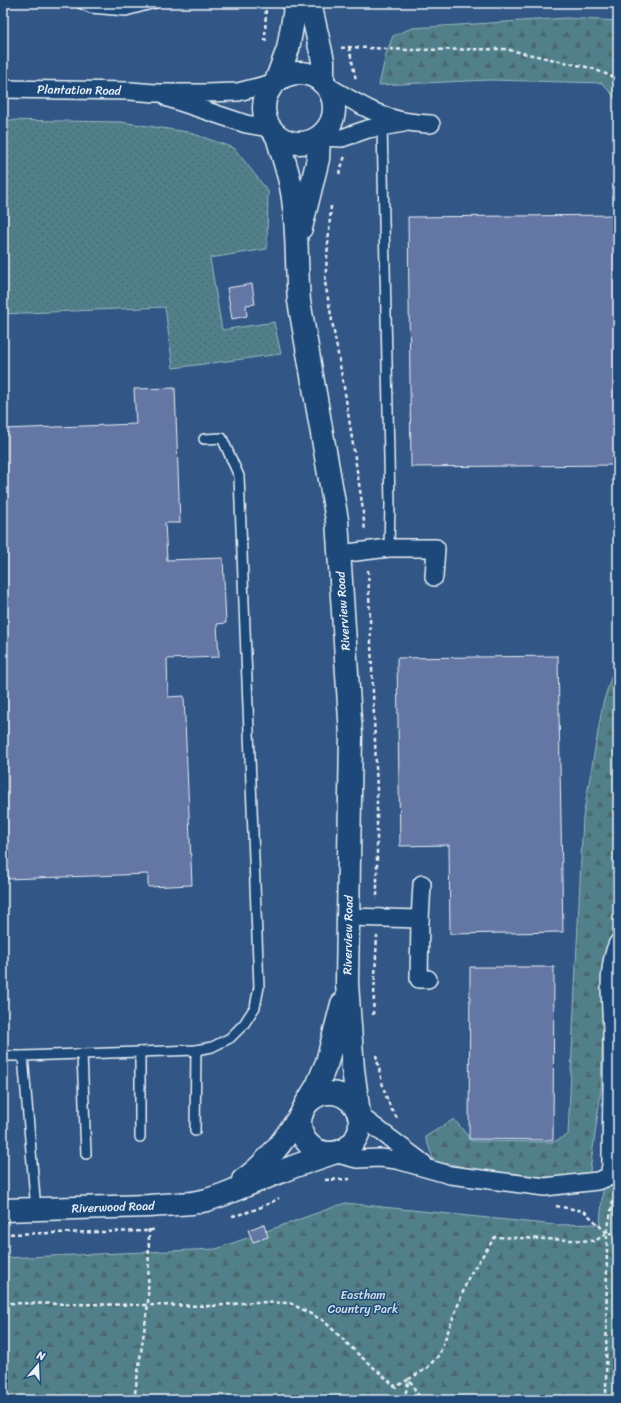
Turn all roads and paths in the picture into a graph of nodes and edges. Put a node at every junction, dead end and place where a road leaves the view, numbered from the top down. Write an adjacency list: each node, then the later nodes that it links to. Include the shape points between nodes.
1 (80, 3): 2 (lane, via 91,8 126,11)
2 (155, 3)
3 (266, 3): 6 (path)
4 (296, 3): 10 (street, via 288,49)
5 (310, 3): 11 (street, via 323,61)
6 (265, 40)
7 (349, 47): 8 (path); 9 (path, via 409,50 505,49 591,68); 12 (path)
8 (342, 48)
9 (618, 79)
10 (275, 82): 11 (street, via 284,76 305,73); 14 (street, Plantation Road, via 238,92); 17 (street, via 267,93 263,105 264,116)
11 (324, 83): 15 (street); 18 (street, via 331,94 333,117 328,128)
12 (356, 83)
13 (3, 89): 14 (street, Plantation Road, via 130,91)
14 (155, 94): 17 (street, Plantation Road)
15 (382, 120): 16 (street); 18 (street, via 368,129 342,138); 25 (lane)
16 (430, 124)
17 (273, 132): 18 (street, via 287,142 298,144); 22 (street, Riverview Road, via 289,176)
18 (319, 137): 22 (street, Riverview Road, via 318,159)
19 (346, 155): 20 (path)
20 (338, 176)
21 (331, 205): 24 (path, via 325,282 345,393)
22 (297, 242): 26 (street, Riverview Road, via 300,301 337,520)
23 (204, 439): 38 (lane, via 222,438 239,476 259,987 254,1007 244,1024 230,1038 212,1047)
24 (364, 523)
25 (389, 548): 26 (street); 27 (street, via 436,548)
26 (340, 554): 31 (street, Riverview Road, via 351,735)
27 (434, 577)
28 (369, 580): 29 (path)
29 (378, 884)
30 (422, 884): 32 (street)
31 (349, 917): 32 (street); 36 (street, Riverview Road)
32 (420, 918): 35 (street, via 419,979)
33 (618, 943): 51 (street, via 610,968 612,1037 609,1177 597,1181 545,1187 450,1175)
34 (377, 950): 37 (path)
35 (428, 979)
36 (347, 983): 44 (street, Riverview Road, via 327,1062); 45 (street, Riverview Road)
37 (373, 1016)
38 (196, 1050): 39 (lane); 47 (lane)
39 (140, 1052): 41 (lane); 48 (lane)
40 (375, 1052): 46 (path, via 385,1094)
41 (82, 1054): 43 (lane); 50 (lane)
42 (3, 1056): 43 (lane)
43 (24, 1056): 56 (lane)
44 (304, 1108): 45 (street, via 313,1098 322,1094 340,1094 354,1105); 49 (street, via 300,1123 306,1141 322,1152); 53 (street, Riverwood Road, via 271,1155 247,1178)
45 (359, 1115): 49 (street, via 358,1135 352,1144); 51 (street)
46 (399, 1120)
47 (194, 1131)
48 (140, 1136)
49 (333, 1153): 51 (street, via 357,1158 388,1159); 53 (street, Riverwood Road)
50 (86, 1154)
51 (437, 1171)
52 (615, 1188): 57 (path)
53 (222, 1195): 54 (street, Riverwood Road, via 192,1203)
54 (149, 1206): 56 (street, Riverwood Road); 60 (path)
55 (3, 1210): 56 (street, Riverwood Road)
56 (36, 1210)
57 (607, 1233): 58 (path); 61 (path, via 596,1241 495,1237 469,1276 439,1355 426,1370); 65 (path)
58 (618, 1234)
59 (3, 1302): 60 (path)
60 (148, 1304): 61 (path, via 214,1306 253,1302 290,1303 324,1321 396,1387); 62 (path)
61 (409, 1379): 63 (path); 64 (path)
62 (134, 1400)
63 (404, 1400)
64 (421, 1400)
65 (606, 1400)

